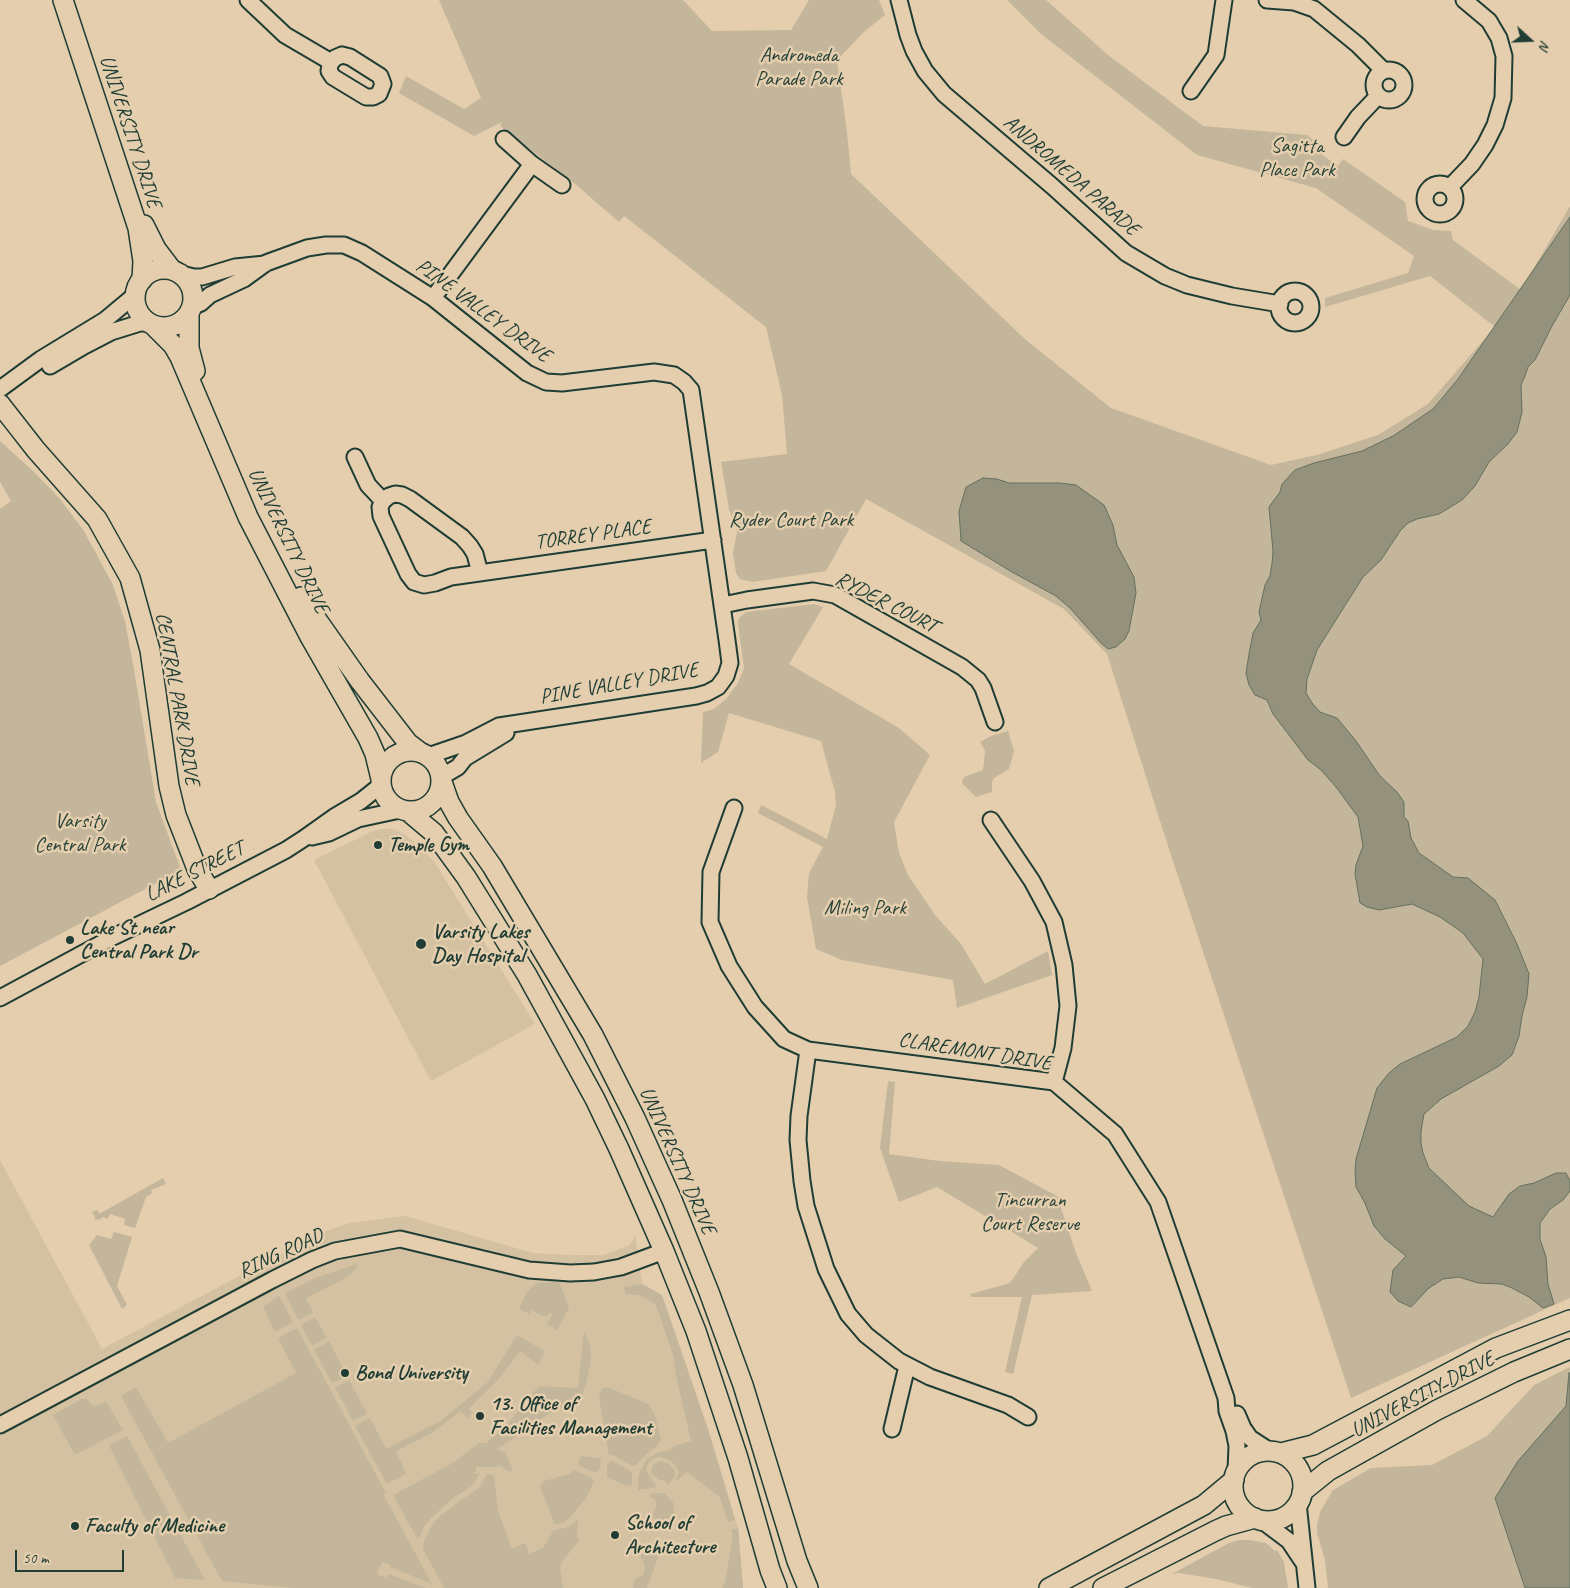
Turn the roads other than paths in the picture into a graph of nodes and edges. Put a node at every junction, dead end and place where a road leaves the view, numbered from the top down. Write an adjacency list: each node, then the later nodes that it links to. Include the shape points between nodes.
1 (63, 0): 19 (street, UNIVERSITY DRIVE, via 138,228 143,261)
2 (71, 0): 18 (street, UNIVERSITY DRIVE, via 146,229 156,250)
3 (248, 0): 8 (street, via 285,35)
4 (899, 0): 21 (street, ANDROMEDA PARADE, via 914,51 944,94 1126,253 1187,285)
5 (1224, 0): 10 (street, via 1216,55)
6 (1267, 0): 9 (street, via 1294,2 1314,9)
7 (1464, 0): 16 (street, via 1489,21 1499,38 1504,56 1504,98 1484,145 1472,164)
8 (331, 62)
9 (1384, 71): 11 (street, via 1374,82); 11 (street, via 1398,73 1404,87 1396,99 1386,100)
10 (1190, 91)
11 (1378, 96): 12 (street)
12 (1344, 137)
13 (504, 139): 14 (street)
14 (532, 164): 15 (street); 20 (street)
15 (562, 186)
16 (1450, 187)
17 (266, 264): 18 (street, PINE VALLEY DRIVE, via 235,267 202,277); 20 (street, PINE VALLEY DRIVE, via 307,248 344,245); 22 (street, PINE VALLEY DRIVE)
18 (175, 272): 19 (street, via 156,270); 22 (street, via 191,287)
19 (139, 288): 23 (street, via 138,311); 24 (street, via 105,320 41,359)
20 (432, 298): 29 (street, PINE VALLEY DRIVE, via 527,373 546,382 562,384 654,372 674,375 684,382 691,390)
21 (1280, 304)
22 (190, 310): 23 (street, via 177,324 161,327); 34 (street, UNIVERSITY DRIVE, via 189,348 193,365 260,521 287,575 360,681 408,743)
23 (151, 324): 24 (street, via 140,323 111,332 46,368); 36 (street, UNIVERSITY DRIVE, via 174,345 252,524 309,635 368,738)
24 (14, 380): 25 (street)
25 (0, 389)
26 (0, 404): 41 (street, CENTRAL PARK DRIVE, via 96,519 130,578 150,650 169,786 176,814 197,869)
27 (355, 457): 28 (street, via 368,485)
28 (383, 501): 30 (street, via 388,496 402,495 462,537 475,554); 30 (street, TORREY PLACE, via 381,516 414,582 424,585 451,576)
29 (713, 540): 30 (street, TORREY PLACE); 31 (street, PINE VALLEY DRIVE)
30 (480, 572)
31 (723, 606): 32 (street, PINE VALLEY DRIVE, via 730,662 726,676 707,693); 33 (street, RYDER COURT, via 813,591 836,595 962,667 983,688)
32 (527, 722): 34 (street, PINE VALLEY DRIVE, via 498,726 466,743); 35 (street, PINE VALLEY DRIVE, via 465,758)
33 (995, 722)
34 (424, 754): 35 (street, via 439,769); 36 (street, via 411,751 394,756 383,770)
35 (442, 780): 38 (street, via 440,792 428,807); 59 (street, UNIVERSITY DRIVE, via 458,818 492,866 593,1035 672,1200 743,1385)
36 (381, 782): 38 (street, via 387,800); 40 (street, LAKE STREET, via 361,801)
37 (734, 808): 43 (street, CLAREMONT DRIVE, via 711,872 710,922 729,966 755,1007 784,1039)
38 (404, 811): 40 (street, LAKE STREET, via 358,819 329,833); 45 (street, via 434,833 527,975 599,1108)
39 (991, 820): 44 (street, via 1032,881 1054,922 1064,965 1068,1006 1063,1048)
40 (303, 839): 41 (street, LAKE STREET)
41 (209, 889): 42 (street, LAKE STREET)
42 (0, 998)
43 (808, 1050): 44 (street, CLAREMONT DRIVE); 48 (street, via 798,1140 803,1189 811,1222 826,1269 848,1314 876,1344)
44 (1054, 1082): 49 (street, CLAREMONT DRIVE, via 1115,1134 1158,1202)
45 (664, 1250): 51 (street, RING ROAD, via 622,1267 570,1273 529,1270 400,1239 335,1251 272,1280); 58 (street, via 712,1380)
46 (1570, 1320): 53 (street, UNIVERSITY DRIVE, via 1496,1348 1313,1445)
47 (1570, 1349): 55 (street, UNIVERSITY DRIVE, via 1437,1410 1328,1471)
48 (907, 1366): 50 (street, via 1008,1405); 52 (street)
49 (1226, 1398): 53 (street, CLAREMONT DRIVE, via 1250,1438); 54 (street, CLAREMONT DRIVE, via 1237,1446)
50 (1028, 1417)
51 (0, 1425)
52 (892, 1429)
53 (1275, 1452): 54 (street, via 1262,1451 1247,1458); 55 (street, via 1291,1459 1298,1468 1302,1480)
54 (1235, 1476): 56 (street, via 1237,1501 1243,1510); 60 (street, via 1204,1505)
55 (1300, 1497): 56 (street, via 1292,1511 1283,1517); 57 (street)
56 (1258, 1519): 57 (street, via 1289,1541); 61 (street, via 1226,1526)
57 (1306, 1568): 62 (street)
58 (777, 1588)
59 (808, 1588)
60 (1049, 1588)
61 (1103, 1588)
62 (1307, 1588)

